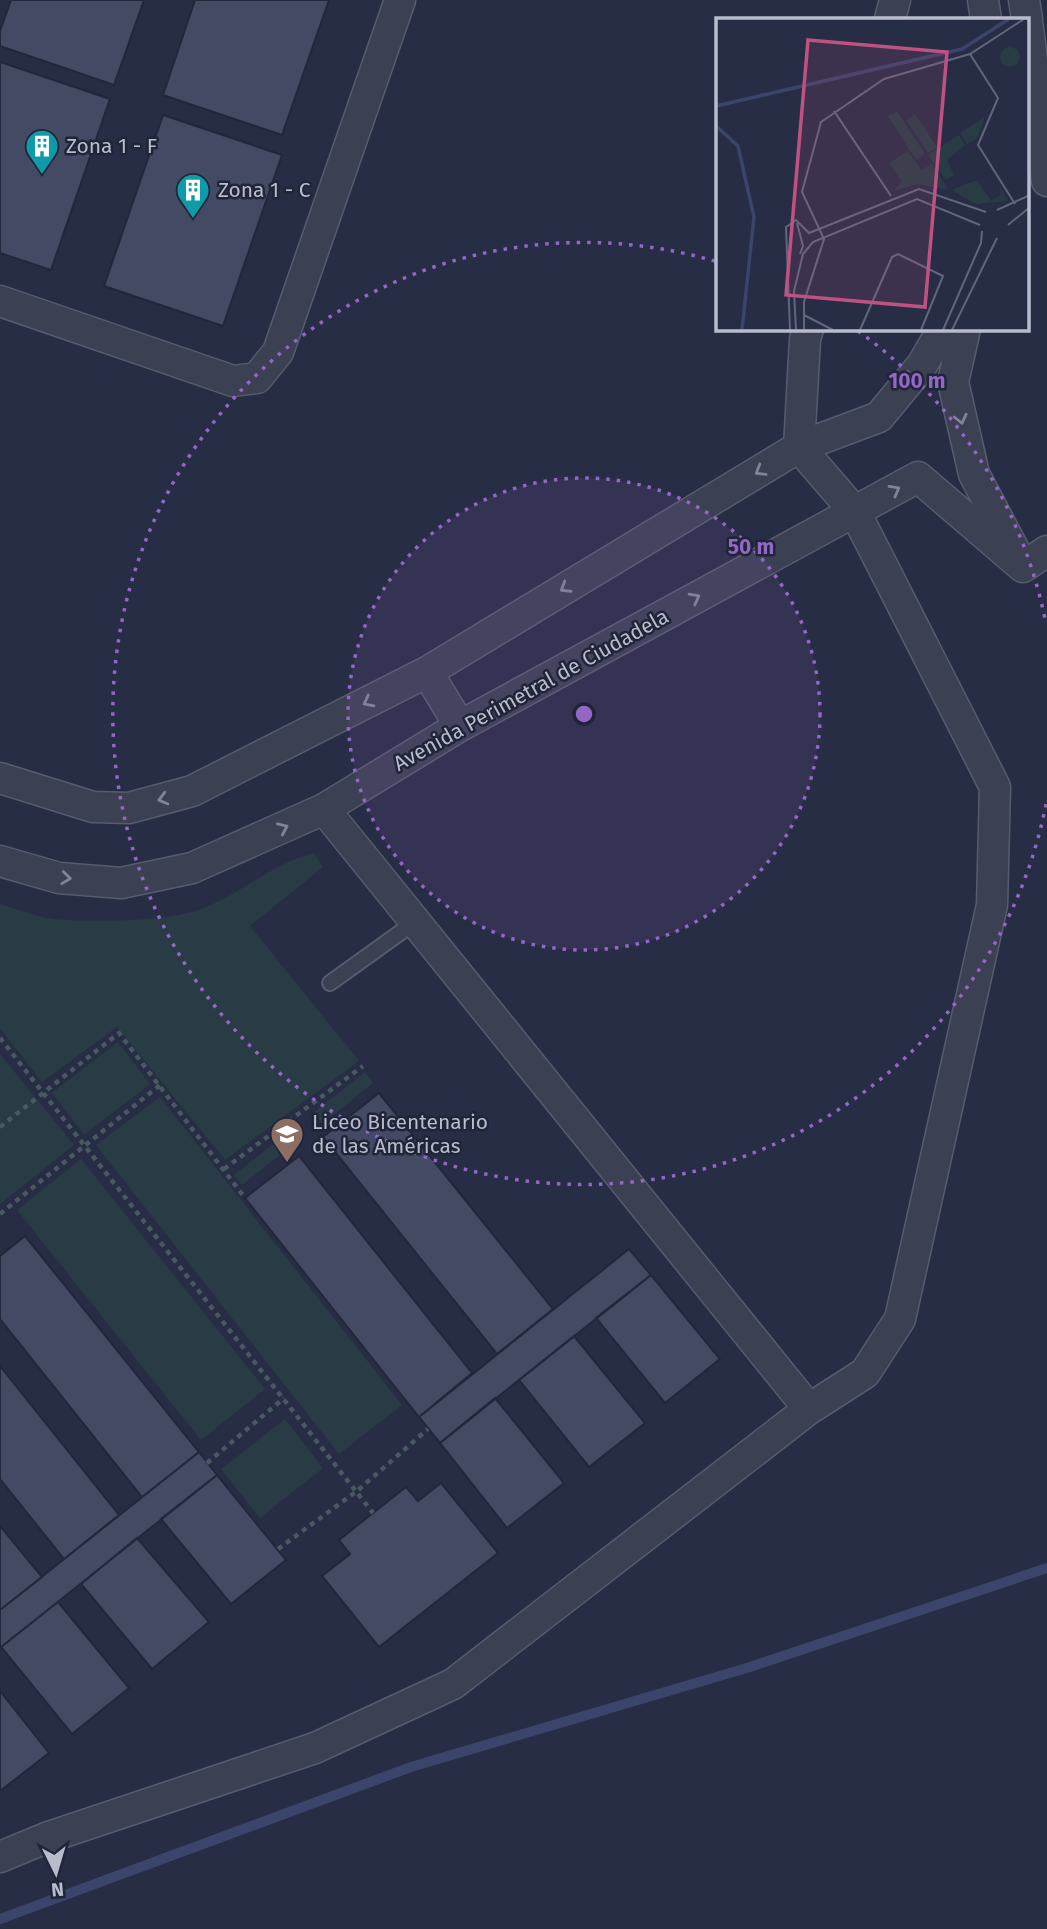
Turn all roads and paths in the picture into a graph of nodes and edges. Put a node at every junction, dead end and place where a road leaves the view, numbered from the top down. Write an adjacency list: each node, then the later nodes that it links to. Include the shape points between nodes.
1 (400, 0): 10 (street, via 278,352 257,378 233,381)
2 (895, 0): 5 (street)
3 (983, 0): 6 (street)
4 (1024, 0): 7 (street)
5 (890, 18)
6 (986, 18)
7 (1027, 18)
8 (1030, 44): 9 (street)
9 (1047, 181)
10 (0, 301)
11 (807, 331): 14 (street)
12 (942, 331): 14 (street, via 922,365 879,416)
13 (965, 331): 16 (street, Avenida Perimetral de Ciudadela, one-way to 16, via 953,382 974,474)
14 (799, 447): 15 (street); 17 (street, one-way to 17)
15 (855, 512): 16 (street, Avenida Perimetral de Ciudadela, one-way to 16, via 918,477); 18 (street, Avenida Perimetral de Ciudadela, one-way to 15); 34 (street, via 995,786 992,905 900,1319 865,1373)
16 (1035, 559)
17 (427, 672): 18 (street); 19 (street, one-way to 19, via 192,791 129,808 93,807)
18 (460, 726): 20 (street, Avenida Perimetral de Ciudadela)
19 (0, 778)
20 (324, 809): 21 (street, Avenida Perimetral de Ciudadela, one-way to 20, via 59,878 121,883 192,868); 22 (street)
21 (0, 861)
22 (415, 922): 23 (lane); 34 (street)
23 (330, 983)
24 (0, 1038): 27 (path)
25 (363, 1066): 30 (path)
26 (160, 1085): 27 (path, via 119,1033); 29 (path); 30 (path)
27 (43, 1092): 28 (path); 29 (path)
28 (0, 1126)
29 (84, 1145): 32 (path); 33 (path)
30 (224, 1169): 31 (path)
31 (245, 1198)
32 (0, 1214)
33 (284, 1398): 36 (path); 37 (path)
34 (809, 1409): 40 (street, via 453,1684 315,1748)
35 (428, 1429): 37 (path)
36 (207, 1463)
37 (357, 1491): 38 (path); 39 (path)
38 (373, 1513)
39 (278, 1549)
40 (0, 1857)

